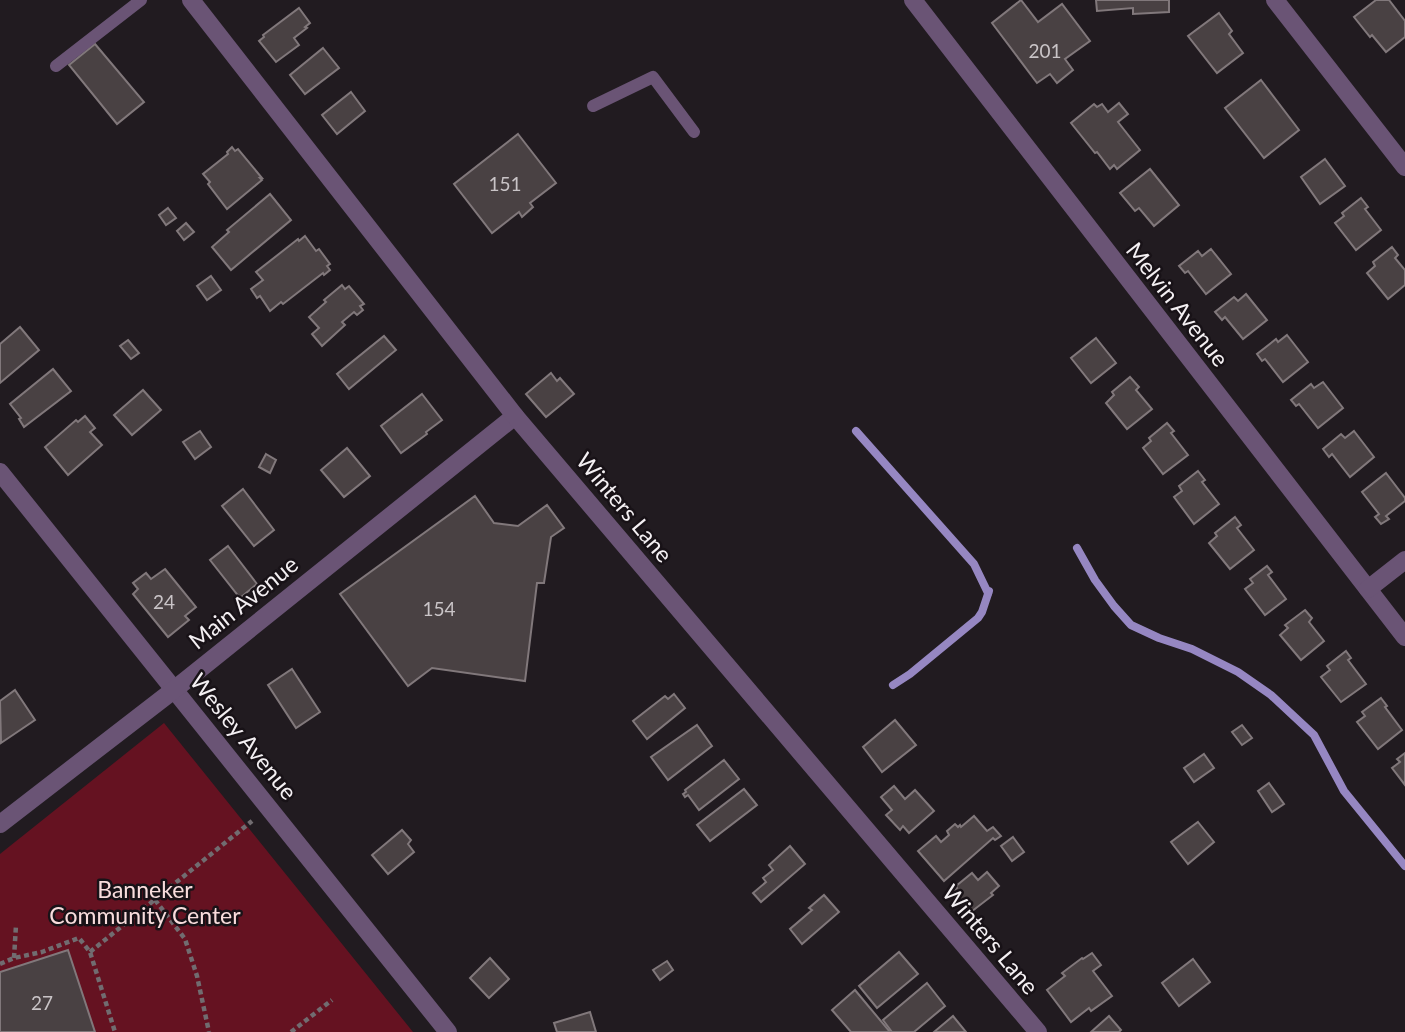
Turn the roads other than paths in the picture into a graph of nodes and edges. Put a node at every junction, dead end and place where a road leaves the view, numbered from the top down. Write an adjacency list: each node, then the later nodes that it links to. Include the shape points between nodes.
1 (141, 0): 5 (lane)
2 (191, 0): 9 (street, Winters Lane)
3 (1275, 0): 8 (street)
4 (919, 2): 12 (street, Melvin Avenue)
5 (56, 66)
6 (593, 106): 7 (lane, via 653,77)
7 (694, 132)
8 (1405, 167)
9 (515, 416): 14 (street, Main Avenue); 17 (street, Winters Lane)
10 (0, 472): 14 (street, Wesley Avenue)
11 (1405, 560): 12 (street)
12 (1368, 589): 13 (street, Melvin Avenue)
13 (1405, 637)
14 (174, 689): 15 (street, Main Avenue); 16 (street, Wesley Avenue)
15 (0, 824)
16 (448, 1032)
17 (1038, 1032)

